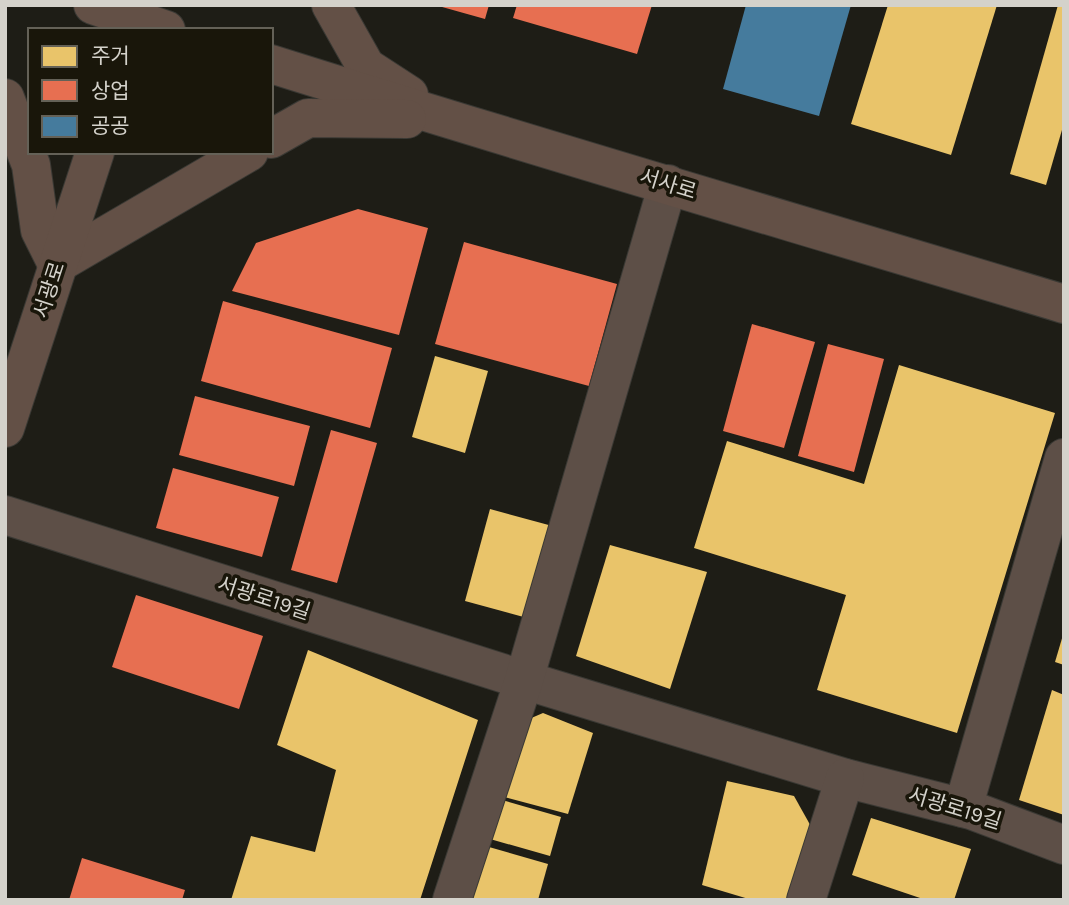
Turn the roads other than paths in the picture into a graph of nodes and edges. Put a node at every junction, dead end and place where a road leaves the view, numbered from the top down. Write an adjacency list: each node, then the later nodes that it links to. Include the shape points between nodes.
1 (93, 5): 3 (main road)
2 (331, 5): 6 (main road, via 366,67)
3 (162, 23)
4 (273, 65): 6 (main road, 서사로)
5 (5, 98): 11 (main road, via 31,165 40,230)
6 (446, 119): 7 (main road, via 308,118); 10 (main road, 서사로)
7 (273, 138)
8 (93, 154): 11 (main road, 서광로)
9 (246, 154): 11 (main road)
10 (668, 184): 12 (main road, 서사로); 16 (street)
11 (57, 264): 13 (main road, 서광로)
12 (1064, 304)
13 (5, 428)
14 (1064, 458): 18 (street)
15 (5, 515): 16 (street, 서광로19길)
16 (524, 680): 17 (street, 서광로19길); 20 (street)
17 (845, 778): 18 (street, 서광로19길); 21 (street)
18 (963, 808): 19 (street, 서광로19길)
19 (1064, 845)
20 (452, 900)
21 (806, 900)

